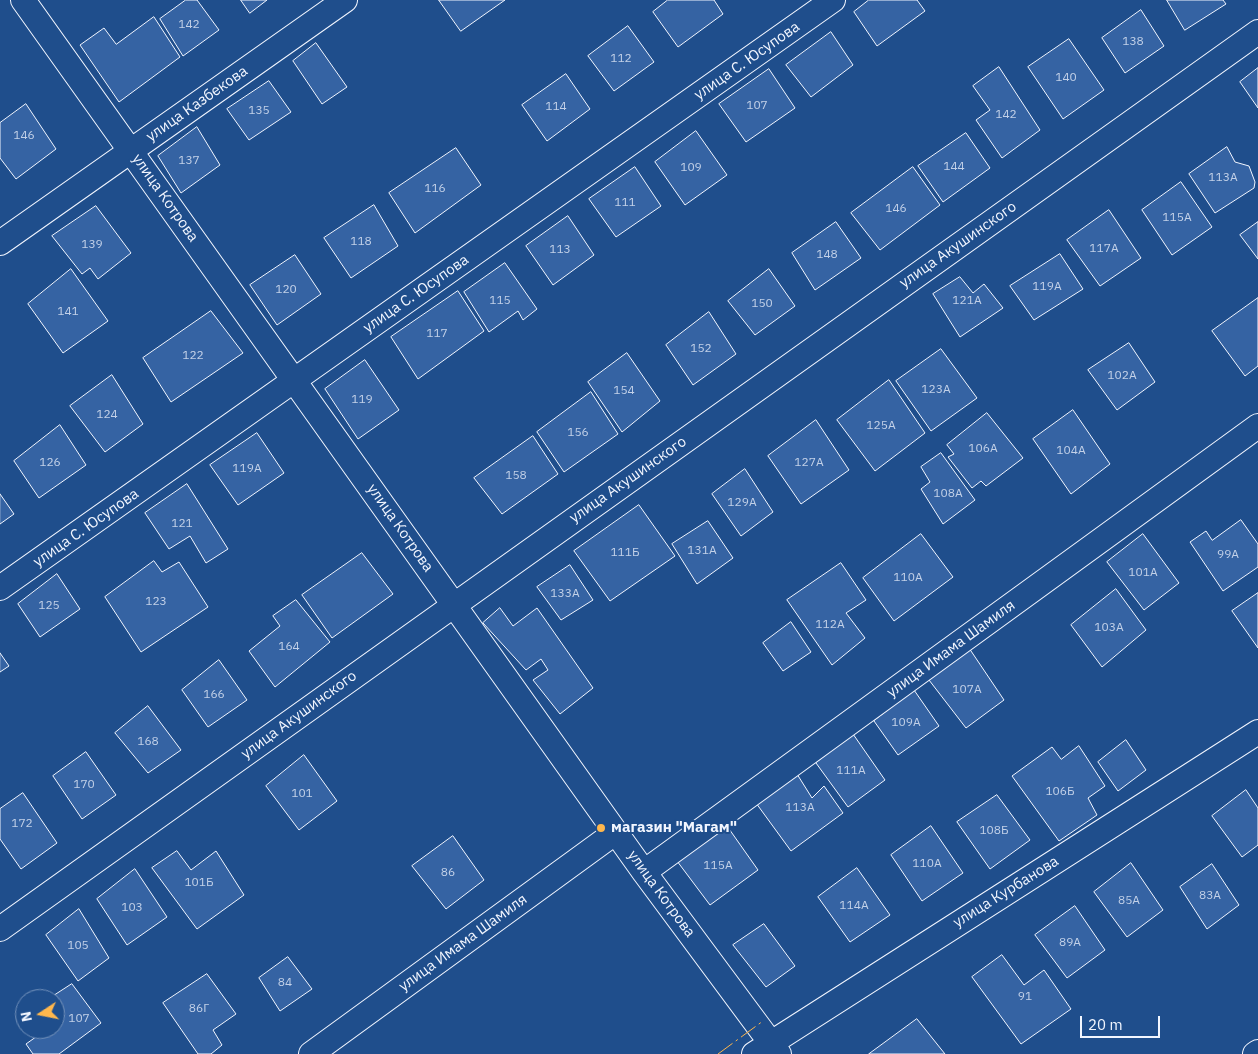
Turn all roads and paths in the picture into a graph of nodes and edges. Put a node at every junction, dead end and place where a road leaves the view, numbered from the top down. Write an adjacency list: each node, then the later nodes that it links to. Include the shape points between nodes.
1 (23, 0): 5 (street, улица Котрова)
2 (345, 0): 5 (street, улица Казбекова)
3 (833, 0): 7 (street, улица С. Юсупова)
4 (1258, 32): 10 (street, улица Акушинского)
5 (131, 151): 6 (street, улица Казбекова); 7 (street, улица Котрова)
6 (0, 243)
7 (294, 380): 9 (street, улица С. Юсупова); 10 (street, улица Котрова)
8 (1258, 426): 13 (street, улица Имама Шамиля)
9 (0, 588)
10 (454, 604): 12 (street, улица Котрова); 14 (street, улица Акушинского)
11 (1258, 732): 15 (street, улица Курбанова)
12 (616, 832): 13 (street, улица Котрова); 16 (street, улица Имама Шамиля)
13 (644, 872): 15 (street, улица Котрова)
14 (0, 930)
15 (768, 1050)
16 (311, 1054)

